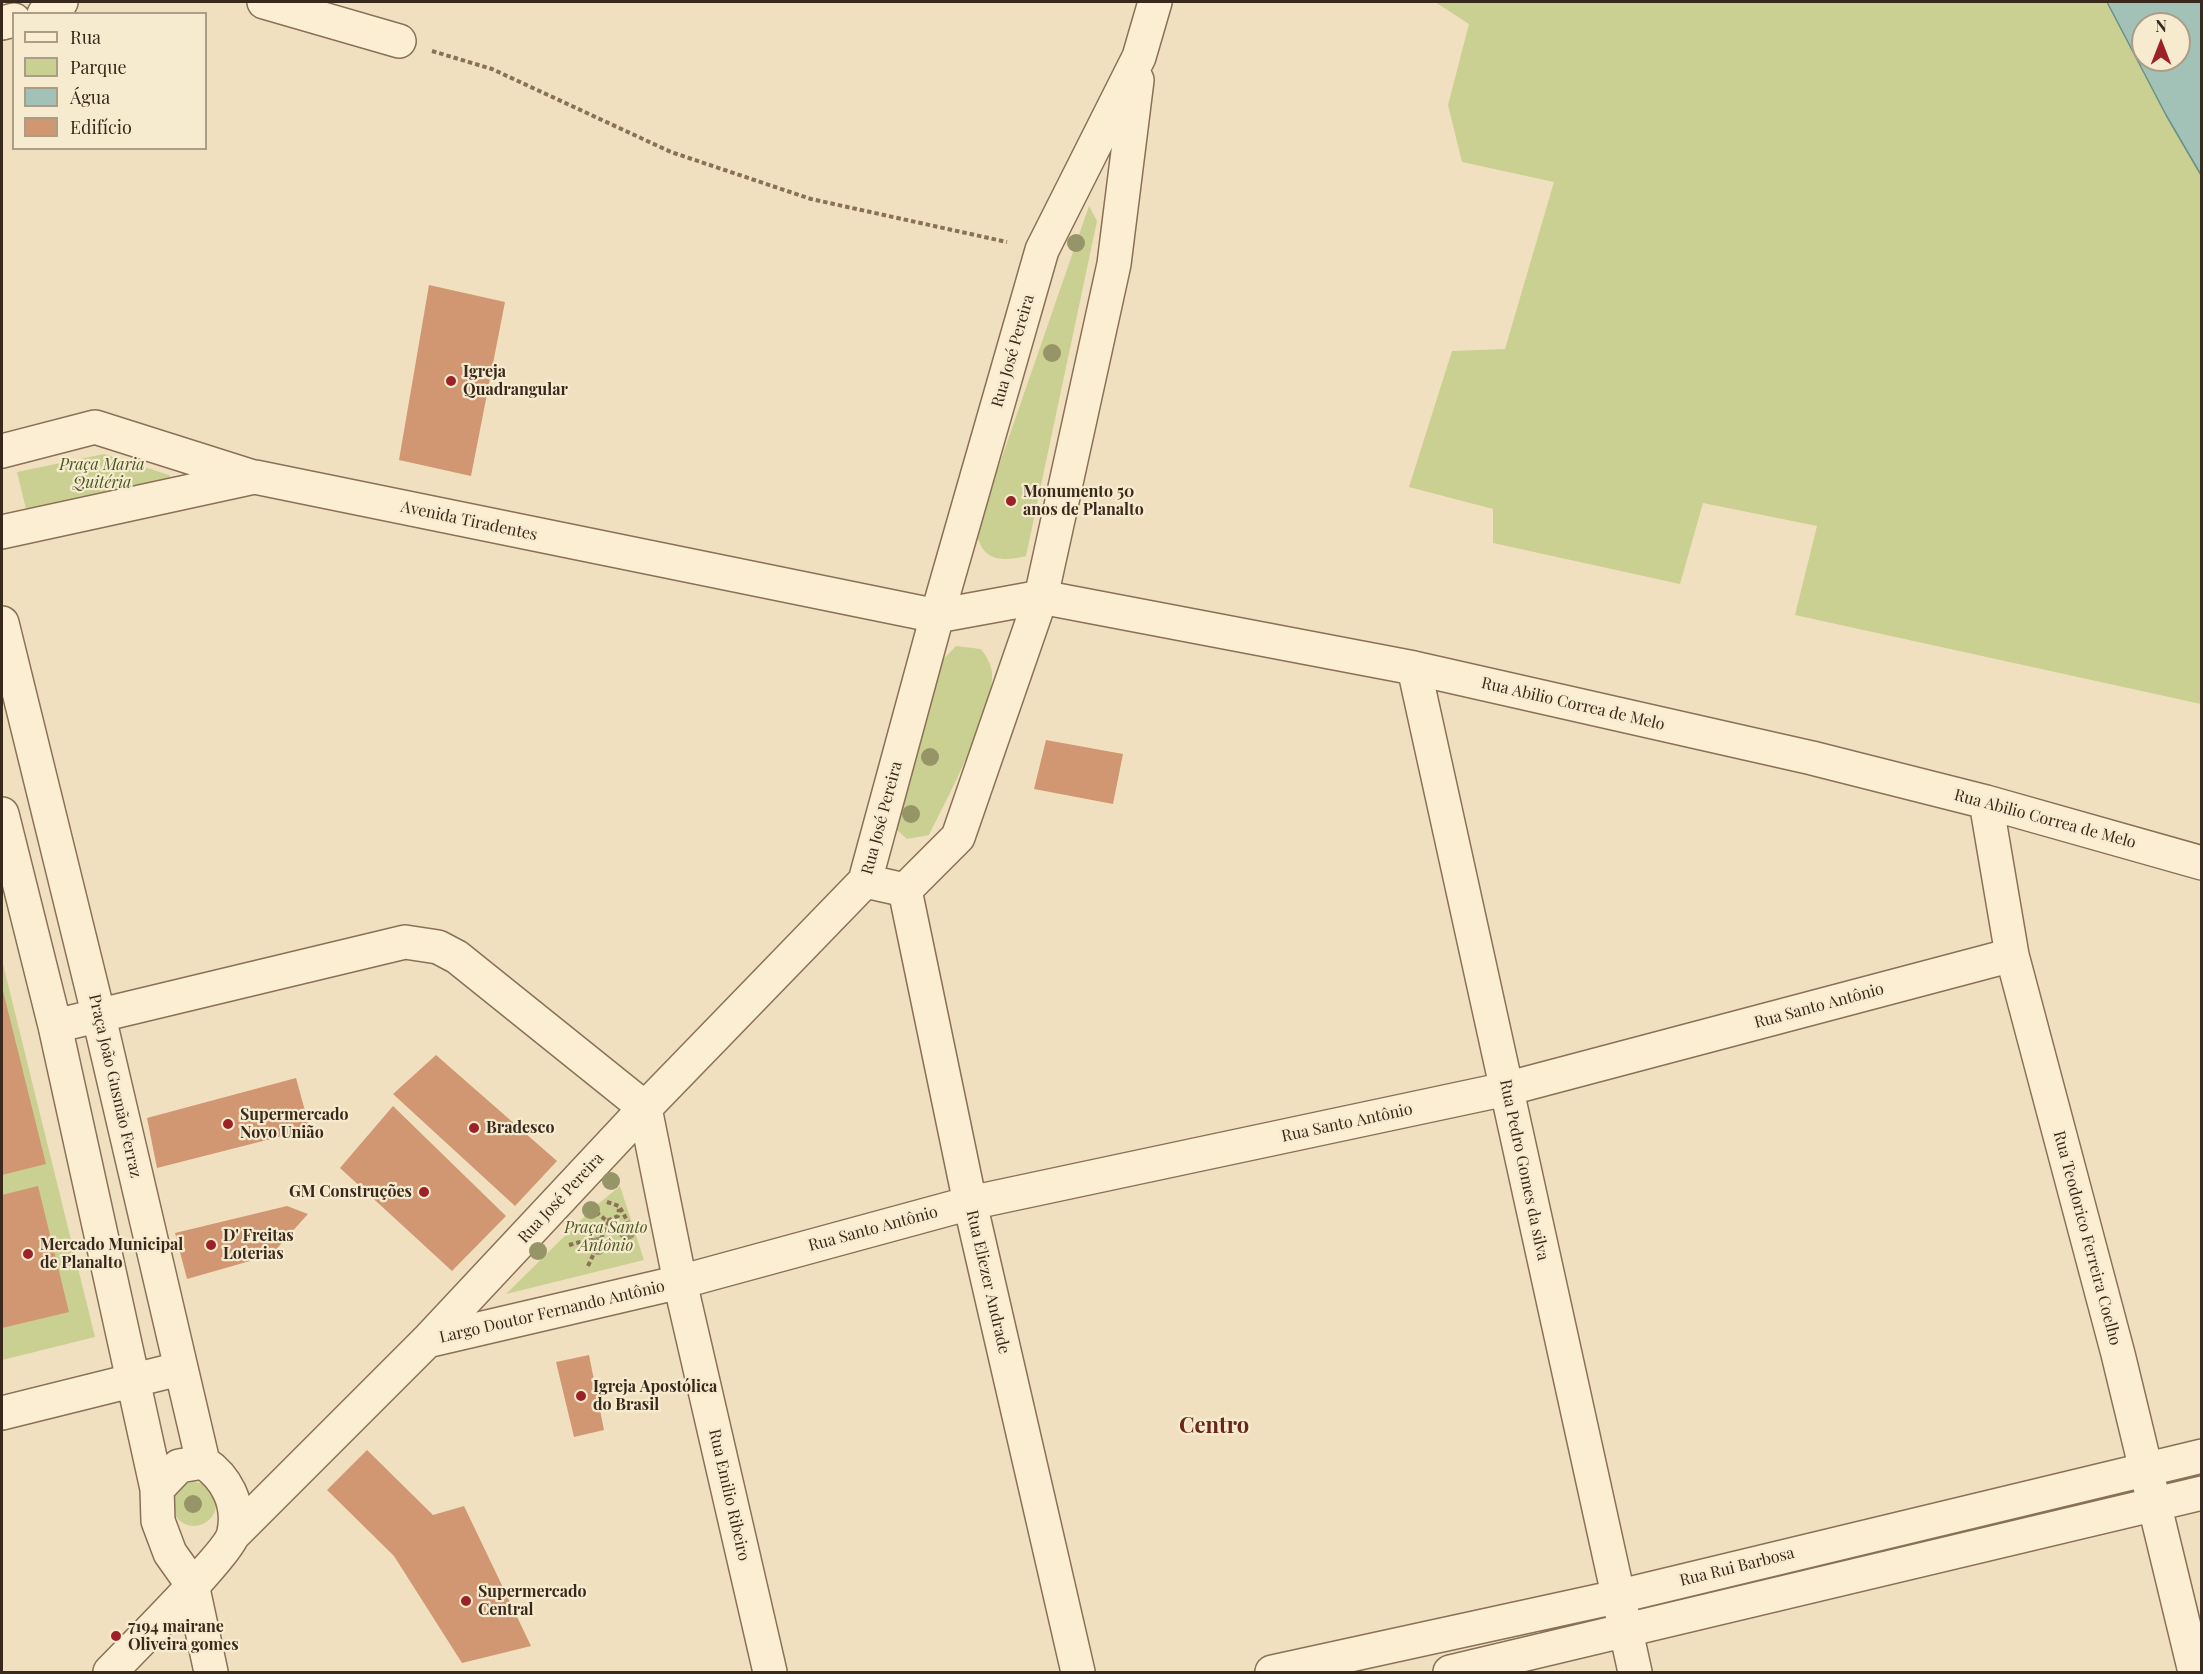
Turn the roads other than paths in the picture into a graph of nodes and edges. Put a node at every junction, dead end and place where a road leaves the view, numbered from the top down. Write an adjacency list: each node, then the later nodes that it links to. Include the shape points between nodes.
1 (61, 2): 4 (street)
2 (264, 2): 5 (street)
3 (1155, 2): 6 (street, Rua José Pereira)
4 (47, 12)
5 (399, 40)
6 (1139, 57): 10 (street, via 1114,264); 11 (street, Rua José Pereira, via 1042,250)
7 (2, 451): 8 (street, via 95,428)
8 (255, 477): 9 (street, Avenida Tiradentes); 11 (street, Avenida Tiradentes)
9 (2, 531)
10 (1041, 597): 11 (street, Rua Abilio Correa de Melo); 13 (street, Rua Abilio Correa de Melo); 19 (street, via 958,837)
11 (937, 616): 18 (street, Rua José Pereira)
12 (2, 623): 15 (street, Praça João Gusmão Ferraz)
13 (1414, 668): 14 (street, Rua Abilio Correa de Melo, via 1812,758); 23 (street, Rua Pedro Gomes da silva)
14 (1986, 802): 17 (street, Rua Abilio Correa de Melo); 20 (street, Rua Teodorico Ferreira Coelho)
15 (46, 804): 16 (street); 21 (street, Praça João Gusmão Ferraz)
16 (2, 815): 22 (street)
17 (2202, 863)
18 (865, 881): 19 (street); 24 (street, Rua José Pereira)
19 (905, 890): 25 (street, Rua Eliezer Andrade)
20 (2012, 955): 23 (street, Rua Santo Antônio); 33 (street, Rua Teodorico Ferreira Coelho)
21 (99, 1017): 22 (street); 24 (street, via 405,942 438,946 457,957); 28 (street, Praça João Gusmão Ferraz)
22 (55, 1026): 29 (street)
23 (1506, 1089): 25 (street, Rua Santo Antônio); 39 (street, Rua Pedro Gomes da silva)
24 (645, 1108): 26 (street, Largo Doutor Fernando Antônio); 27 (street, Rua José Pereira)
25 (970, 1203): 26 (street, Rua Santo Antônio); 44 (street, Rua Eliezer Andrade)
26 (680, 1282): 27 (street, Largo Doutor Fernando Antônio); 43 (street, Rua Emilio Ribeiro)
27 (427, 1341): 37 (street, Rua José Pereira)
28 (179, 1370): 29 (street); 32 (street, Praça João Gusmão Ferraz)
29 (132, 1380): 30 (street); 34 (street)
30 (2, 1413)
31 (2202, 1456): 33 (street, Rua Rui Barbosa)
32 (202, 1462): 34 (street, via 179,1466); 37 (street, via 219,1473 231,1492)
33 (2145, 1470): 36 (street, Rua Teodorico Ferreira Coelho); 39 (street, Rua Rui Barbosa)
34 (157, 1489): 38 (street, via 158,1521 170,1553)
35 (2202, 1493): 36 (street)
36 (2156, 1504): 40 (street); 48 (street, Rua Teodorico Ferreira Coelho)
37 (234, 1534): 38 (street)
38 (192, 1584): 41 (street); 42 (street)
39 (1616, 1597): 40 (street, Rua Pedro Gomes da silva); 45 (street, Rua Rui Barbosa)
40 (1626, 1631): 46 (street); 47 (street, Rua Pedro Gomes da silva)
41 (110, 1672)
42 (212, 1672)
43 (770, 1672)
44 (1078, 1672)
45 (1272, 1672)
46 (1450, 1672)
47 (1635, 1672)
48 (2195, 1672)

